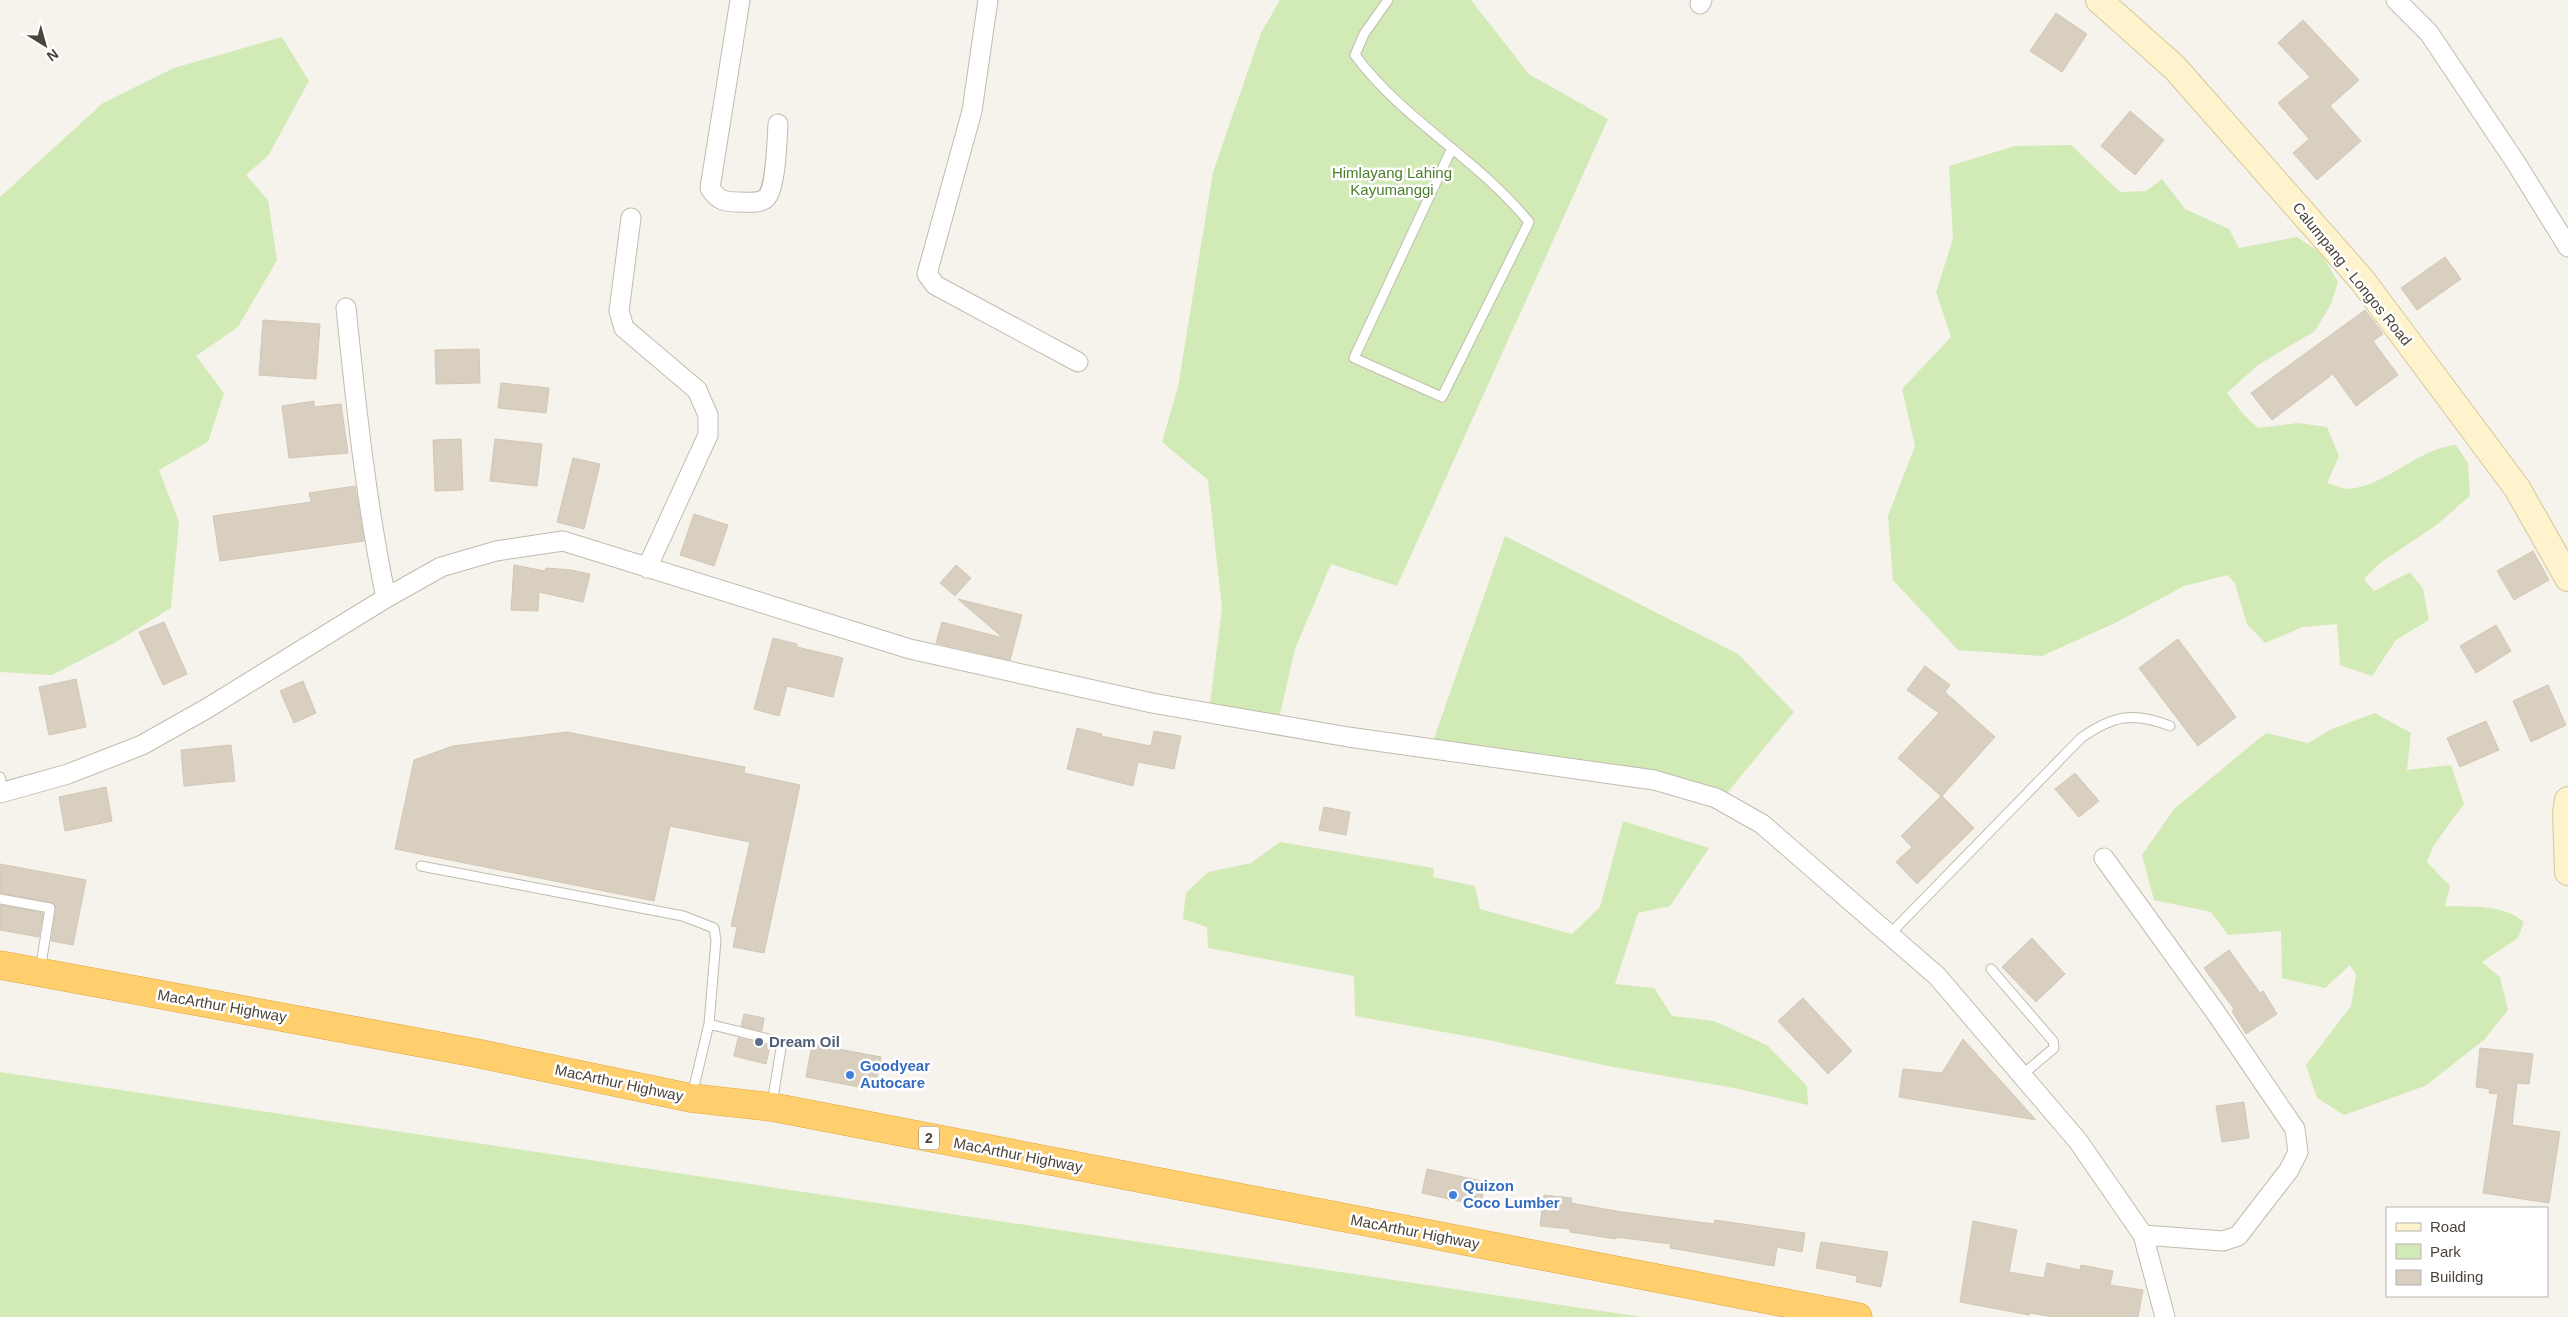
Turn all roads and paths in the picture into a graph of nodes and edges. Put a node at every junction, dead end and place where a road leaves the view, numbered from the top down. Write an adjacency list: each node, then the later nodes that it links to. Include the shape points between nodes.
1 (740, 0): 6 (street, via 710,188 716,197 725,202 756,202 766,198 772,189)
2 (988, 0): 11 (street, via 972,111 927,274 935,285)
3 (1388, 0): 7 (lane, via 1364,34 1355,55 1374,81)
4 (2099, 0): 13 (street, Calumpang - Longos Road, via 2175,68 2362,280 2517,488)
5 (2396, 0): 9 (street, via 2429,33)
6 (778, 124)
7 (1452, 148): 7 (lane, via 1354,358 1442,397 1529,222 1508,196)
8 (631, 218): 12 (street, via 619,311 624,328 697,390 708,415 708,435)
9 (2568, 247)
10 (346, 308): 14 (street, via 373,534)
11 (1078, 362)
12 (647, 568): 14 (street, via 563,541 467,558 441,567); 22 (street, via 910,649 1152,704 1348,737 1654,780 1716,798 1762,824)
13 (2568, 578)
14 (386, 598): 16 (street, via 142,745 68,774)
15 (2170, 726): 22 (lane, via 2138,717 2103,723 2081,738)
16 (1, 788)
17 (2568, 800): 20 (street)
18 (2104, 858): 30 (street, via 2295,1129 2298,1152 2289,1170 2238,1236 2223,1240)
19 (421, 866): 26 (lane, via 683,916 714,928 716,940)
20 (2568, 872)
21 (0, 899): 25 (lane, via 50,908)
22 (1889, 935): 27 (street, via 1937,976)
23 (0, 965): 25 (highway, MacArthur Highway / 2)
24 (1991, 969): 27 (lane, via 2053,1040 2054,1048)
25 (39, 973): 28 (highway, MacArthur Highway / 2, via 476,1052)
26 (709, 1024): 28 (lane); 29 (lane, via 779,1044)
27 (2022, 1075): 30 (street, via 2078,1141)
28 (692, 1098): 29 (highway, MacArthur Highway / 2)
29 (772, 1107): 31 (highway, MacArthur Highway / 2)
30 (2143, 1235): 32 (street)
31 (1858, 1317)
32 (2165, 1317)

